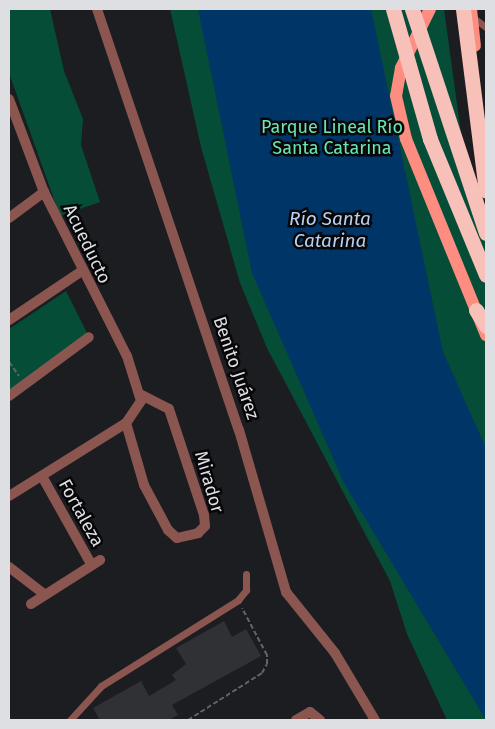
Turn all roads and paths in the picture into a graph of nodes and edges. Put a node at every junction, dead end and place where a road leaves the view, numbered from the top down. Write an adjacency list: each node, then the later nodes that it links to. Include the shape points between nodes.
1 (97, 9): 36 (street, Benito Juárez, via 239,430 286,592 335,654)
2 (394, 9): 14 (highway, bridge, via 430,138)
3 (412, 9): 12 (highway, bridge)
4 (430, 9): 15 (main road, via 401,68 396,96 406,139)
5 (469, 11): 6 (lane); 8 (main road); 9 (highway)
6 (486, 27)
7 (9, 99): 10 (street, Acueducto)
8 (486, 139)
9 (486, 190)
10 (44, 192): 11 (street); 13 (street, Acueducto)
11 (9, 218)
12 (486, 233)
13 (82, 271): 16 (street); 23 (street, Acueducto, via 127,356)
14 (486, 275)
15 (476, 310): 17 (highway); 18 (main road)
16 (9, 320)
17 (486, 326)
18 (486, 335)
19 (89, 337): 21 (street)
20 (9, 362): 21 (path)
21 (25, 384): 22 (street)
22 (9, 396)
23 (140, 397): 24 (street); 24 (street, Mirador, via 169,409 204,515 205,526 191,536 172,535 156,509)
24 (126, 423): 25 (street)
25 (43, 478): 26 (street); 29 (street, Fortaleza, via 95,562)
26 (9, 496)
27 (9, 567): 29 (street)
28 (246, 574): 30 (lane, via 246,590)
29 (44, 594): 31 (street, Fortaleza)
30 (238, 600): 32 (lane, via 101,686); 33 (path, via 267,655 267,664 262,672)
31 (31, 604)
32 (70, 720)
33 (188, 720)
34 (296, 720): 35 (street, via 310,712)
35 (320, 720)
36 (375, 720)

